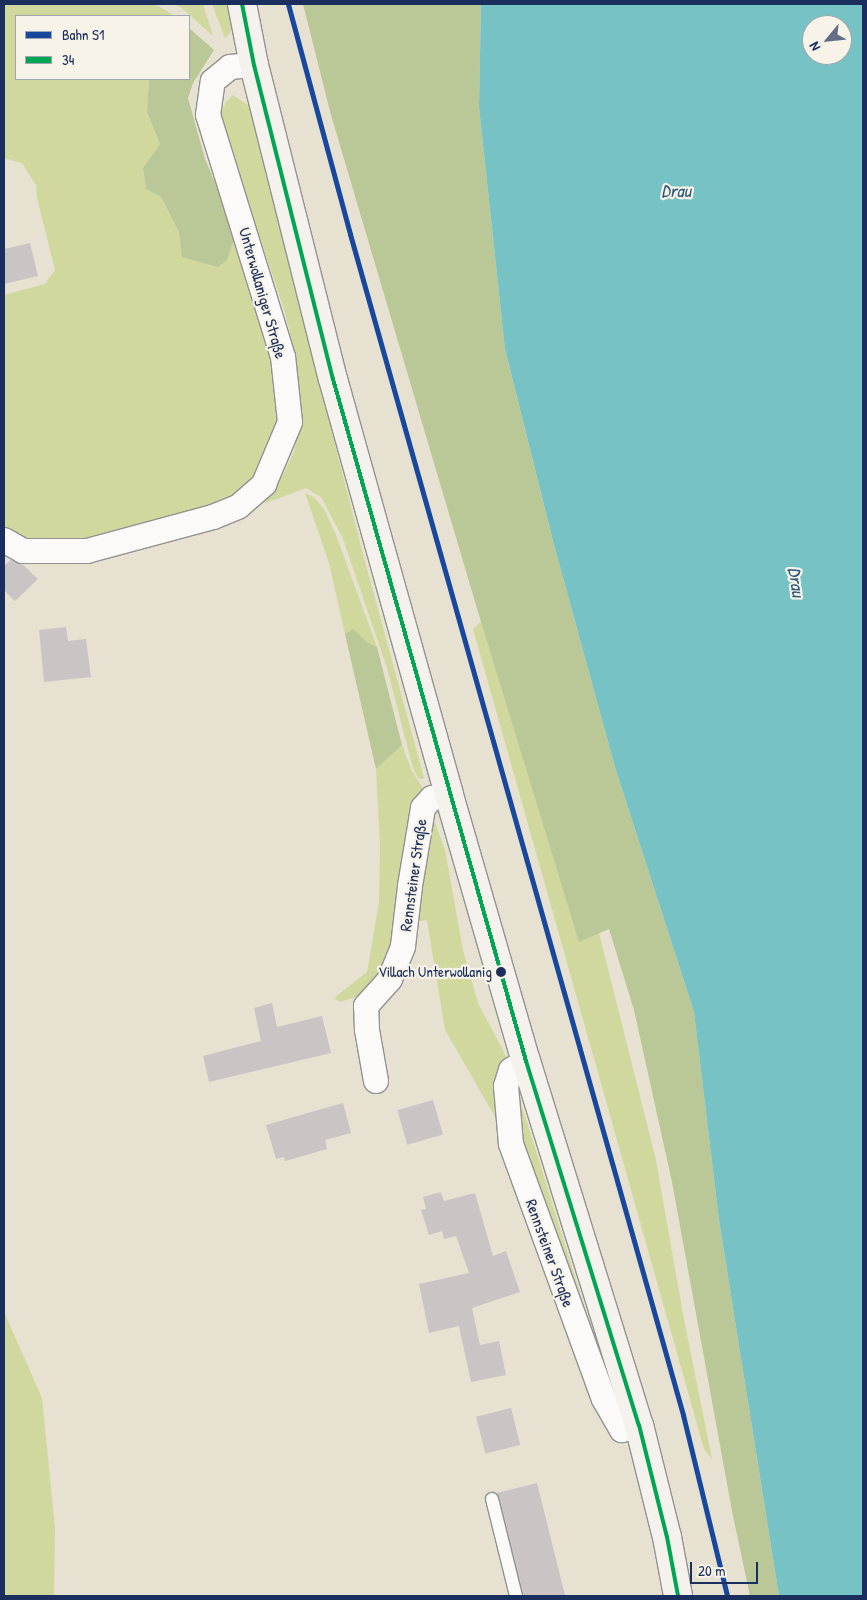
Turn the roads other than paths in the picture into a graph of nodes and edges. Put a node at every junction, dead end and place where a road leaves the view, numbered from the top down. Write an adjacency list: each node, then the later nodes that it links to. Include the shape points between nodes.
1 (242, 4): 2 (main road, Rennsteiner Straße)
2 (254, 65): 3 (street, Unterwollaniger Straße, via 230,67 213,81 208,115 283,357 290,422 264,484 238,508 87,551 24,551); 4 (main road, Rennsteiner Straße, via 333,380)
3 (4, 540)
4 (448, 795): 5 (main road, Rennsteiner Straße); 6 (street, Rennsteiner Straße, via 432,798 423,808 404,946 390,979 366,1006)
5 (526, 1061): 7 (main road, Rennsteiner Straße); 7 (street, Rennsteiner Straße, via 511,1070 506,1086 510,1144 604,1399 622,1430)
6 (376, 1081)
7 (639, 1425): 10 (main road, Rennsteiner Straße)
8 (492, 1499): 9 (lane)
9 (516, 1596)
10 (678, 1596)

